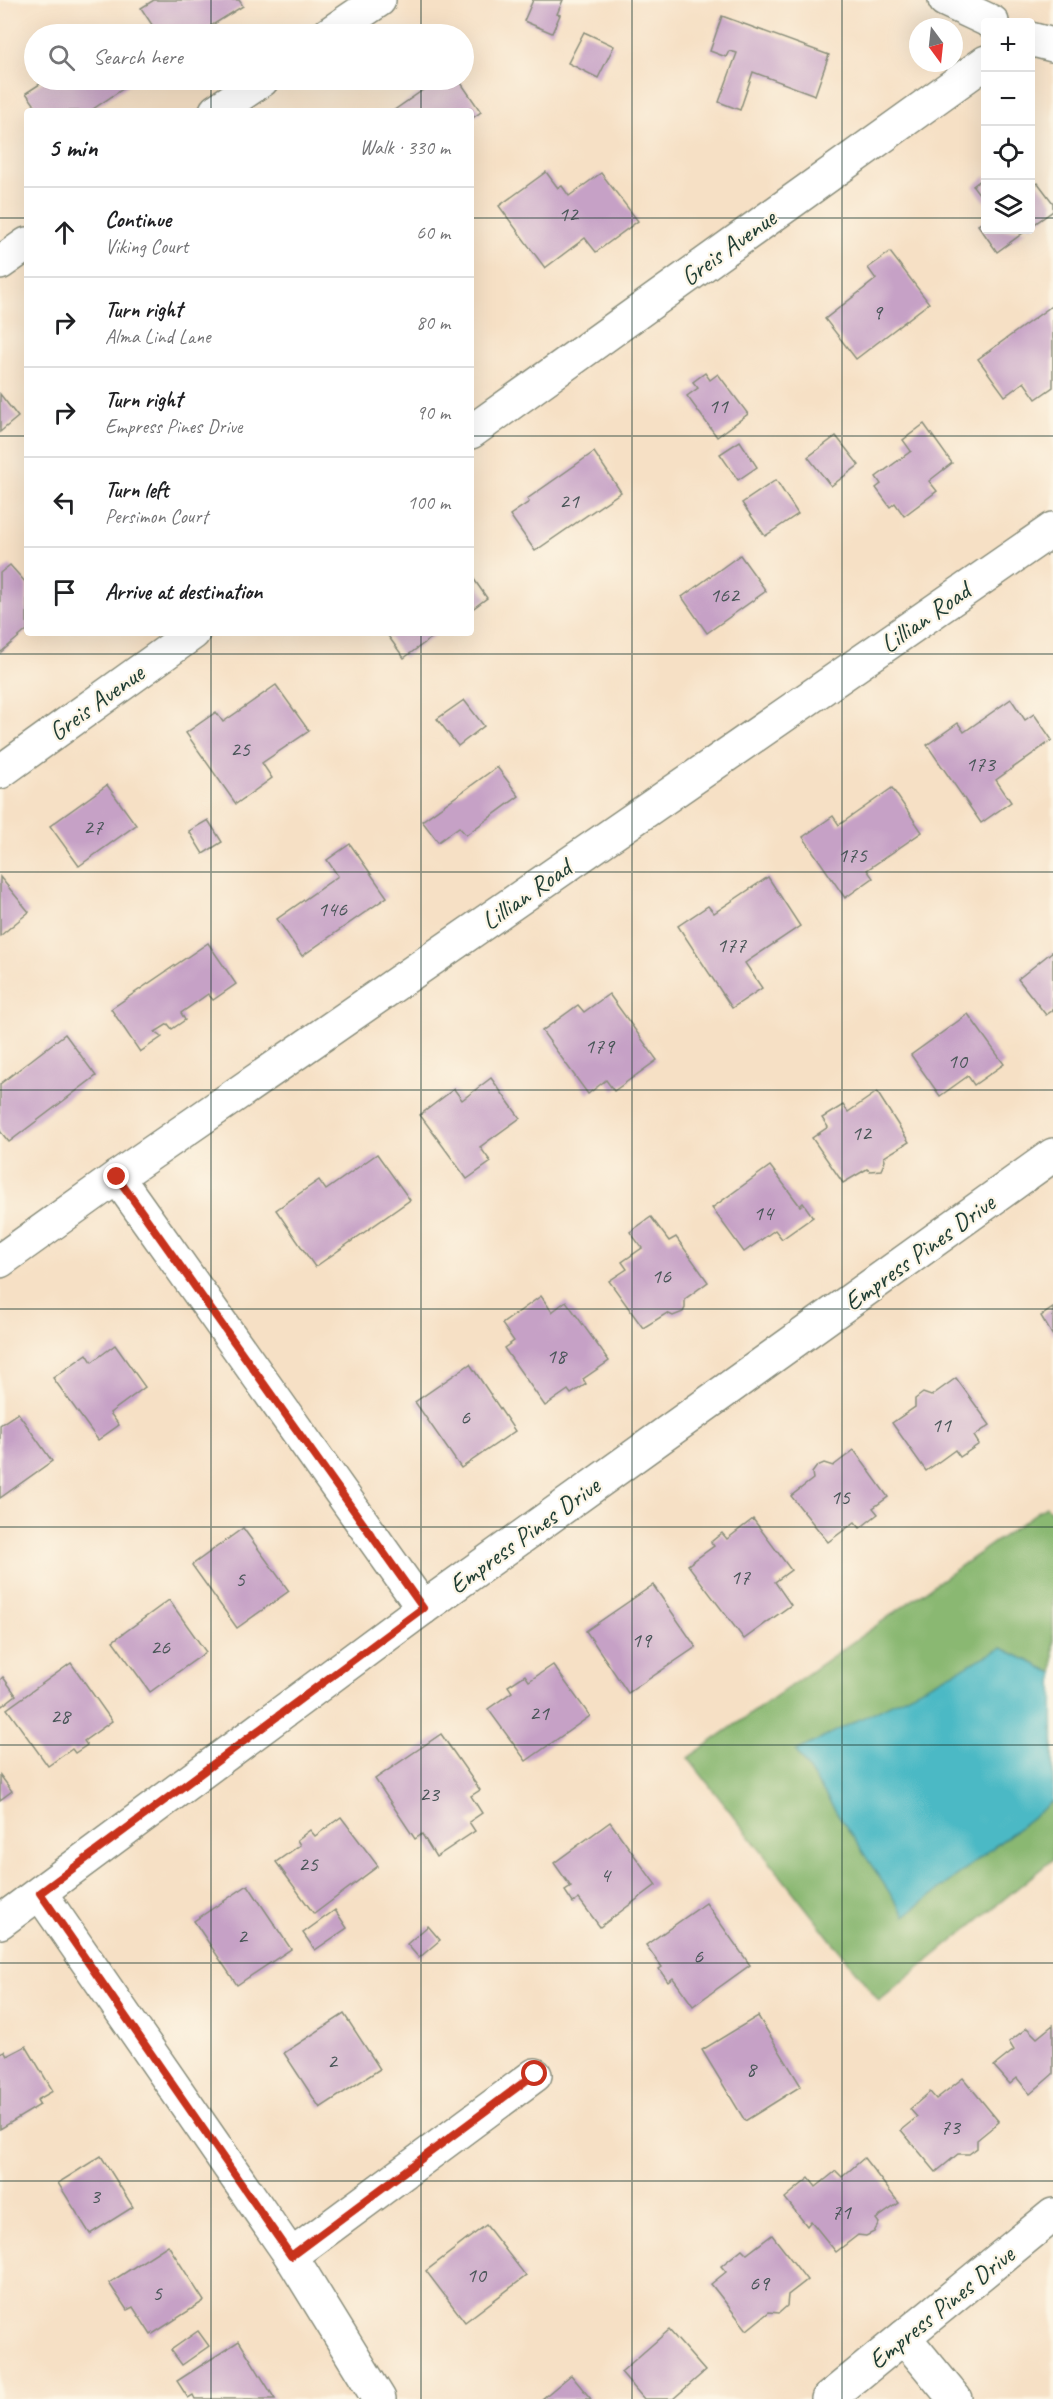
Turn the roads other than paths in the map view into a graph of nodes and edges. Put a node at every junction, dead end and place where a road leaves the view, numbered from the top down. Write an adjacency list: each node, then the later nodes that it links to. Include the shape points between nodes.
1 (379, 0): 4 (street)
2 (945, 0): 3 (street)
3 (983, 18)
4 (344, 24)
5 (1035, 40): 6 (street)
6 (1053, 45)
7 (981, 66): 12 (street, Greis Avenue)
8 (247, 90): 9 (street)
9 (220, 108)
10 (24, 246): 11 (street)
11 (0, 263)
12 (474, 430)
13 (1053, 529): 17 (street, Lillian Road)
14 (189, 636): 15 (street, Greis Avenue)
15 (0, 772)
16 (1053, 1155): 19 (street, Empress Pines Drive)
17 (117, 1177): 18 (street, Lillian Road); 19 (street)
18 (0, 1261)
19 (423, 1608): 20 (street, Empress Pines Drive)
20 (40, 1893): 21 (street, Empress Pines Drive); 24 (street)
21 (0, 1922)
22 (535, 2074): 24 (street)
23 (1053, 2215): 25 (street, Empress Pines Drive)
24 (291, 2256): 26 (street)
25 (904, 2337): 27 (street, Empress Pines Drive); 28 (street)
26 (380, 2399)
27 (828, 2399)
28 (955, 2399)

